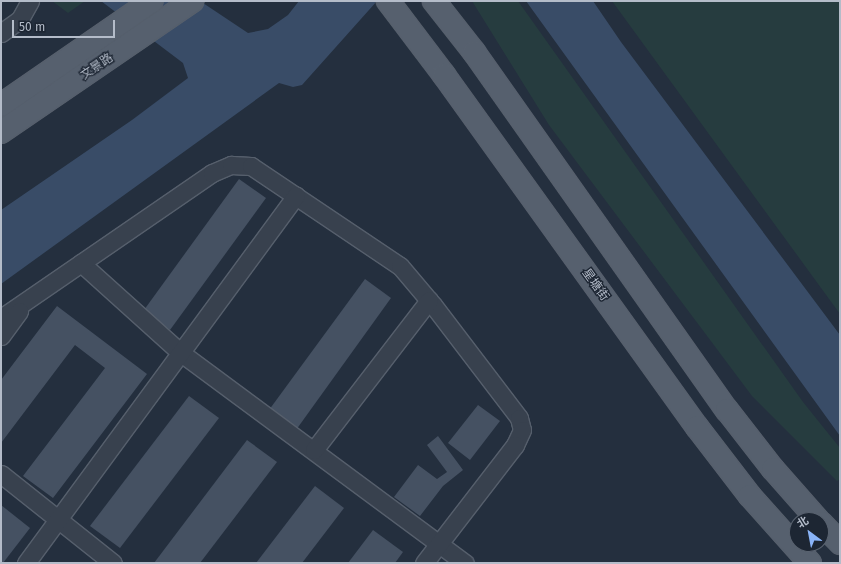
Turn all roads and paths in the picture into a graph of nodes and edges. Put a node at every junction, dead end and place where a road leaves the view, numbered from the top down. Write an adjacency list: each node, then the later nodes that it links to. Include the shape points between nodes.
1 (30, 1): 6 (lane, via 20,19)
2 (152, 1): 7 (main road, 文景路)
3 (192, 1): 8 (main road, 文景路)
4 (388, 1): 27 (main road, 星塘街, via 444,75 696,427 750,496)
5 (434, 1): 18 (main road, via 474,52 727,410 772,469)
6 (1, 32)
7 (1, 105)
8 (1, 132)
9 (296, 196): 10 (lane, via 251,166 231,165 212,173); 11 (lane, via 400,266); 15 (lane)
10 (81, 263): 12 (lane); 15 (lane)
11 (429, 300): 16 (lane); 21 (lane, via 518,418 522,430 515,445)
12 (26, 301): 13 (lane); 14 (lane)
13 (1, 318)
14 (1, 336)
15 (181, 353): 16 (lane); 19 (lane)
16 (314, 450): 21 (lane)
17 (1, 474): 19 (lane)
18 (811, 512)
19 (58, 519): 23 (lane); 24 (lane)
20 (829, 531): 22 (main road)
21 (440, 542): 25 (lane); 26 (lane)
22 (840, 543)
23 (26, 563)
24 (113, 563)
25 (424, 563)
26 (465, 563)
27 (810, 563)

